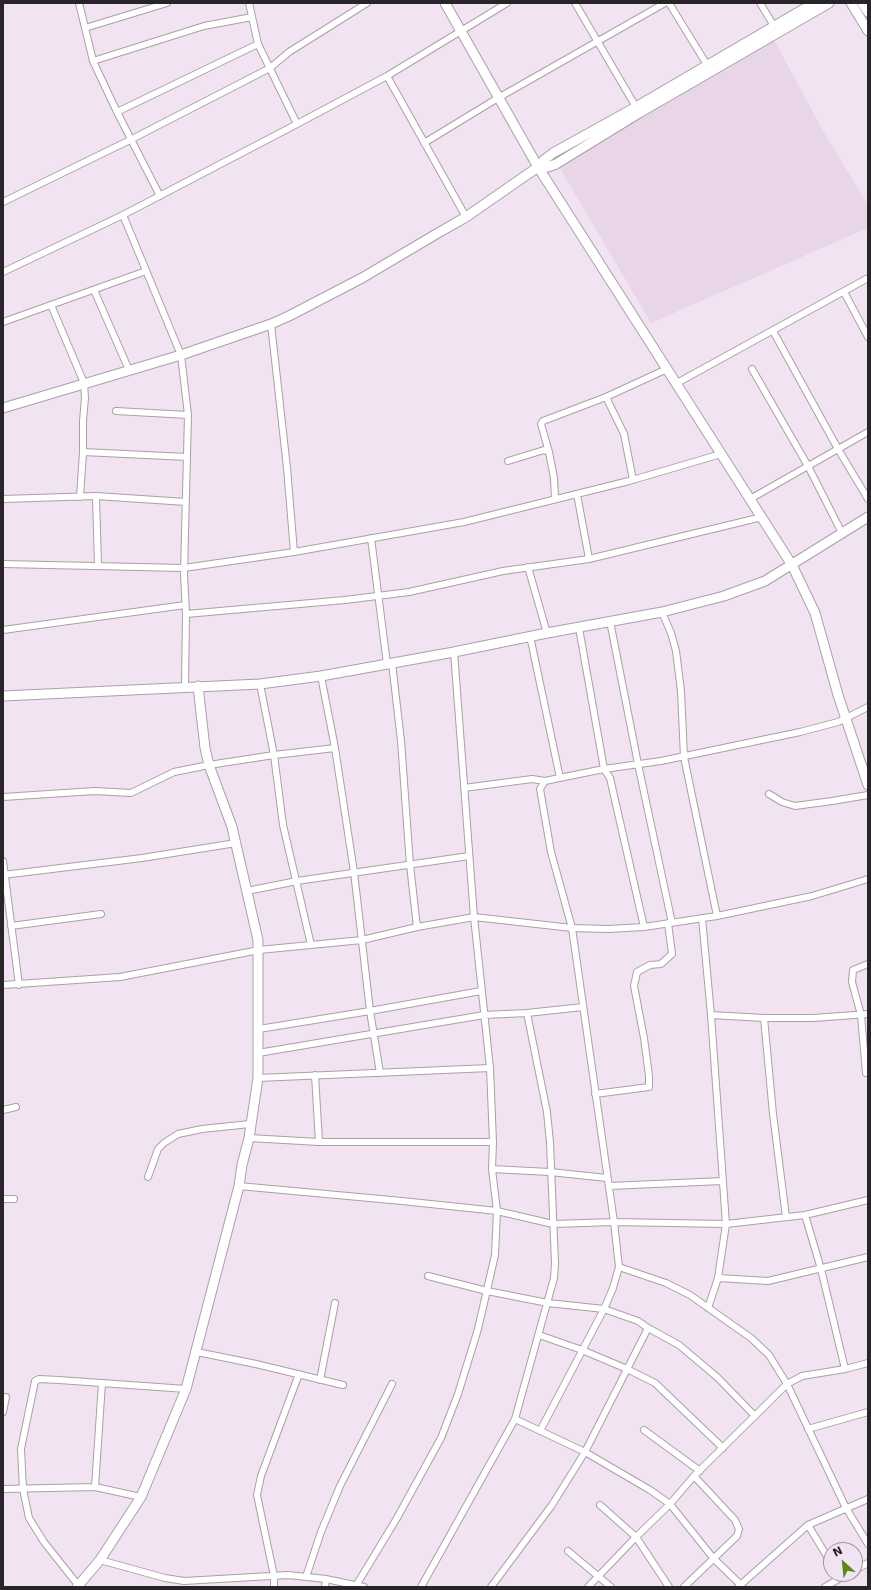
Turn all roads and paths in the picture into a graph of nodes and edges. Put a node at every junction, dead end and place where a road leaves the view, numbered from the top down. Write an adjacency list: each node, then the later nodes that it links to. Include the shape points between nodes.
1 (79, 3): 18 (street)
2 (167, 3): 18 (street)
3 (249, 3): 16 (street)
4 (367, 3): 25 (street, via 289,52)
5 (445, 3): 19 (street)
6 (507, 3): 19 (street)
7 (575, 3): 22 (street)
8 (664, 3): 22 (street)
9 (669, 3): 26 (street)
10 (760, 3): 17 (street)
11 (814, 3): 17 (street)
12 (829, 3): 21 (street)
13 (851, 3): 20 (street)
14 (862, 3): 15 (street)
15 (868, 12)
16 (252, 17): 23 (street); 24 (street, via 204,26)
17 (774, 26): 21 (street); 26 (street)
18 (85, 28): 24 (street)
19 (460, 31): 27 (street); 28 (street)
20 (868, 31)
21 (772, 36): 26 (street)
22 (599, 42): 28 (street); 29 (street)
23 (258, 44): 25 (street); 30 (street)
24 (93, 61): 30 (street)
25 (270, 68): 31 (street); 32 (street)
26 (709, 68): 29 (street); 34 (street, via 556,164)
27 (387, 76): 31 (street); 33 (street)
28 (498, 98): 33 (street); 34 (street)
29 (636, 107): 34 (street, via 553,153)
30 (117, 112): 32 (street)
31 (297, 124): 35 (street)
32 (130, 140): 35 (street); 36 (street)
33 (424, 143): 38 (street)
34 (538, 167): 38 (street); 50 (street)
35 (160, 196): 37 (street)
36 (3, 202)
37 (123, 215): 39 (street); 40 (street)
38 (466, 217): 46 (street, via 362,278)
39 (146, 271): 42 (street); 49 (street)
40 (3, 272)
41 (868, 278): 43 (street)
42 (94, 290): 44 (street); 52 (street)
43 (844, 292): 47 (street); 48 (street)
44 (51, 305): 45 (street); 54 (street)
45 (3, 322)
46 (271, 324): 49 (street); 80 (street)
47 (773, 331): 53 (street); 60 (street)
48 (868, 337)
49 (181, 356): 52 (street); 58 (street)
50 (667, 369): 53 (street); 55 (street)
51 (752, 369): 66 (street)
52 (129, 370): 54 (street)
53 (676, 383): 63 (street)
54 (84, 384): 56 (street); 61 (street)
55 (606, 397): 62 (street, via 543,421 541,424); 67 (street, via 624,434)
56 (3, 408)
57 (116, 411): 58 (street)
58 (188, 415): 64 (street)
59 (868, 432): 60 (street)
60 (838, 449): 66 (street); 74 (street)
61 (83, 452): 64 (street); 70 (street)
62 (549, 452): 65 (street, via 544,450); 72 (street)
63 (721, 454): 67 (street); 73 (street)
64 (187, 457): 75 (street)
65 (508, 461)
66 (808, 466): 73 (street); 78 (street)
67 (633, 480): 68 (street)
68 (577, 494): 72 (street); 81 (street)
69 (96, 496): 70 (street); 75 (street); 84 (street)
70 (80, 497): 71 (street)
71 (3, 499)
72 (555, 499): 79 (street, via 464,522)
73 (750, 499): 76 (street)
74 (868, 499)
75 (186, 502): 86 (street)
76 (762, 517): 81 (street); 83 (street)
77 (868, 517): 78 (street)
78 (842, 533): 83 (street)
79 (372, 538): 80 (street); 87 (street)
80 (294, 552): 86 (street)
81 (589, 559): 85 (street)
82 (3, 564): 84 (street)
83 (792, 565): 89 (street, via 745,589); 104 (street, via 815,613)
84 (98, 566): 86 (street)
85 (528, 567): 87 (street, via 409,592); 94 (street)
86 (184, 568): 88 (street)
87 (380, 595): 90 (street); 97 (street)
88 (185, 605): 90 (street); 93 (street)
89 (662, 612): 91 (street); 107 (street, via 676,651)
90 (186, 614): 100 (street)
91 (610, 621): 92 (street); 108 (street)
92 (578, 628): 94 (street); 110 (street)
93 (3, 630)
94 (547, 633): 95 (street)
95 (530, 636): 96 (street); 111 (street)
96 (454, 652): 97 (street); 114 (street)
97 (389, 664): 98 (street); 121 (street, via 401,741)
98 (321, 676): 99 (street); 105 (street)
99 (260, 684): 101 (street); 106 (street)
100 (185, 686): 101 (street); 102 (street)
101 (198, 686): 109 (street, via 204,748)
102 (3, 696)
103 (868, 707): 104 (street)
104 (846, 719): 107 (street, via 800,732); 113 (street)
105 (335, 748): 106 (street); 122 (street)
106 (274, 755): 109 (street); 125 (street, via 283,825)
107 (684, 757): 108 (street); 128 (street)
108 (638, 764): 110 (street); 131 (street)
109 (209, 765): 117 (street, via 174,772 131,793 95,791); 118 (street)
110 (604, 769): 111 (street); 133 (street, via 610,778)
111 (560, 778): 112 (street)
112 (545, 781): 114 (street, via 532,779); 135 (street, via 540,789 548,836)
113 (868, 785)
114 (464, 788): 119 (street)
115 (769, 794): 116 (street, via 795,806 832,802)
116 (868, 794)
117 (3, 796)
118 (236, 843): 123 (street, via 142,858); 126 (street)
119 (469, 856): 121 (street); 129 (street)
120 (3, 861): 123 (street)
121 (410, 865): 122 (street); 134 (street)
122 (354, 872): 125 (street); 136 (street)
123 (4, 875): 132 (street)
124 (868, 879): 128 (street, via 812,896)
125 (297, 880): 126 (street); 137 (street)
126 (247, 891): 138 (street)
127 (101, 914): 132 (street)
128 (717, 916): 130 (street)
129 (474, 917): 134 (street); 135 (street); 142 (street)
130 (702, 918): 131 (street); 148 (street)
131 (670, 923): 133 (street); 159 (street, via 672,954 661,964 650,965 637,972 634,986 650,1076 649,1087)
132 (11, 926): 140 (street)
133 (644, 926): 135 (street, via 608,930)
134 (417, 927): 136 (street)
135 (572, 928): 143 (street)
136 (362, 940): 137 (street); 144 (street)
137 (311, 945): 138 (street)
138 (259, 950): 140 (street, via 120,977); 151 (street)
139 (868, 964): 149 (street, via 854,970 852,982)
140 (19, 984): 141 (street)
141 (3, 985)
142 (482, 990): 144 (street); 147 (street)
143 (583, 1007): 145 (street); 159 (street)
144 (370, 1012): 151 (street); 152 (street)
145 (527, 1013): 147 (street); 167 (street, via 547,1112)
146 (868, 1014): 149 (street)
147 (484, 1015): 152 (street); 154 (street)
148 (711, 1015): 150 (street); 170 (street)
149 (860, 1015): 150 (street); 156 (street)
150 (764, 1018): 178 (street)
151 (258, 1029): 153 (street)
152 (373, 1033): 153 (street); 155 (street)
153 (258, 1053): 158 (street)
154 (490, 1068): 155 (street); 165 (street)
155 (380, 1072): 157 (street)
156 (866, 1073)
157 (315, 1075): 158 (street); 164 (street)
158 (258, 1078): 162 (street)
159 (595, 1094): 169 (street)
160 (16, 1107): 161 (street)
161 (3, 1110)
162 (250, 1124): 163 (street); 168 (street, via 202,1128 178,1134 158,1149)
163 (249, 1138): 164 (street); 171 (street)
164 (318, 1142): 165 (street)
165 (493, 1142): 166 (street)
166 (492, 1169): 167 (street); 176 (street)
167 (550, 1172): 169 (street); 180 (street)
168 (148, 1177)
169 (607, 1178): 172 (street)
170 (723, 1181): 172 (street); 181 (street)
171 (239, 1186): 176 (street); 195 (street)
172 (609, 1186): 179 (street)
173 (3, 1199): 174 (street)
174 (14, 1199)
175 (868, 1200): 177 (street)
176 (497, 1211): 180 (street); 187 (street, via 496,1255)
177 (805, 1215): 178 (street); 184 (street)
178 (786, 1217): 181 (street)
179 (614, 1222): 180 (street); 181 (street); 183 (street)
180 (553, 1224): 189 (street, via 555,1263)
181 (726, 1224): 186 (street)
182 (868, 1257): 184 (street)
183 (619, 1267): 190 (street, via 690,1294); 191 (street)
184 (821, 1269): 186 (street, via 768,1281); 198 (street)
185 (428, 1276): 187 (street)
186 (718, 1278): 190 (street)
187 (487, 1291): 189 (street); 238 (street, via 458,1394 441,1438)
188 (335, 1303): 200 (street)
189 (548, 1303): 191 (street); 193 (street)
190 (708, 1308): 203 (street, via 751,1338 769,1355)
191 (604, 1309): 192 (street); 194 (street)
192 (648, 1328): 197 (street); 209 (street, via 680,1345 717,1376)
193 (539, 1335): 194 (street); 210 (street)
194 (582, 1350): 197 (street); 213 (street)
195 (197, 1352): 199 (street); 205 (street)
196 (868, 1364): 198 (street)
197 (627, 1369): 214 (street, via 655,1383); 215 (street)
198 (845, 1369): 203 (street, via 802,1376)
199 (299, 1374): 200 (street); 233 (street, via 261,1476 257,1495)
200 (320, 1380): 204 (street)
201 (102, 1383): 205 (street); 218 (street); 220 (street, via 39,1379 35,1381 21,1449)
202 (392, 1384): 235 (street, via 340,1486)
203 (787, 1384): 209 (street); 211 (street)
204 (343, 1385)
205 (186, 1389): 221 (street)
206 (6, 1397): 207 (street)
207 (3, 1412)
208 (868, 1412): 211 (street)
209 (755, 1416): 214 (street)
210 (515, 1419): 213 (street); 244 (street)
211 (808, 1429): 225 (street)
212 (644, 1430): 216 (street)
213 (540, 1431): 215 (street)
214 (723, 1448): 216 (street)
215 (585, 1452): 223 (street); 245 (street, via 552,1505)
216 (700, 1471): 217 (street)
217 (694, 1476): 223 (street); 231 (street, via 734,1520 739,1529 737,1536)
218 (95, 1487): 220 (street); 221 (street)
219 (3, 1489): 220 (street)
220 (23, 1489): 239 (street, via 29,1518)
221 (141, 1497): 232 (street)
222 (868, 1499): 225 (street)
223 (670, 1504): 227 (street); 231 (street)
224 (600, 1505): 227 (street)
225 (846, 1508): 226 (street); 228 (street)
226 (808, 1525): 229 (street); 240 (street)
227 (636, 1537): 234 (street); 248 (street)
228 (868, 1544)
229 (823, 1550)
230 (568, 1551): 234 (street)
231 (714, 1559): 240 (street); 249 (street)
232 (100, 1560): 237 (street); 239 (street)
233 (274, 1576): 235 (street); 237 (street); 241 (street)
234 (598, 1576): 246 (street); 247 (street)
235 (306, 1577): 236 (street)
236 (326, 1579): 238 (street); 242 (street)
237 (184, 1584)
238 (357, 1584): 243 (street)
239 (77, 1586)
240 (740, 1586)
241 (274, 1587)
242 (325, 1587)
243 (364, 1587)
244 (421, 1587)
245 (491, 1587)
246 (588, 1587)
247 (611, 1587)
248 (669, 1587)
249 (684, 1587)

